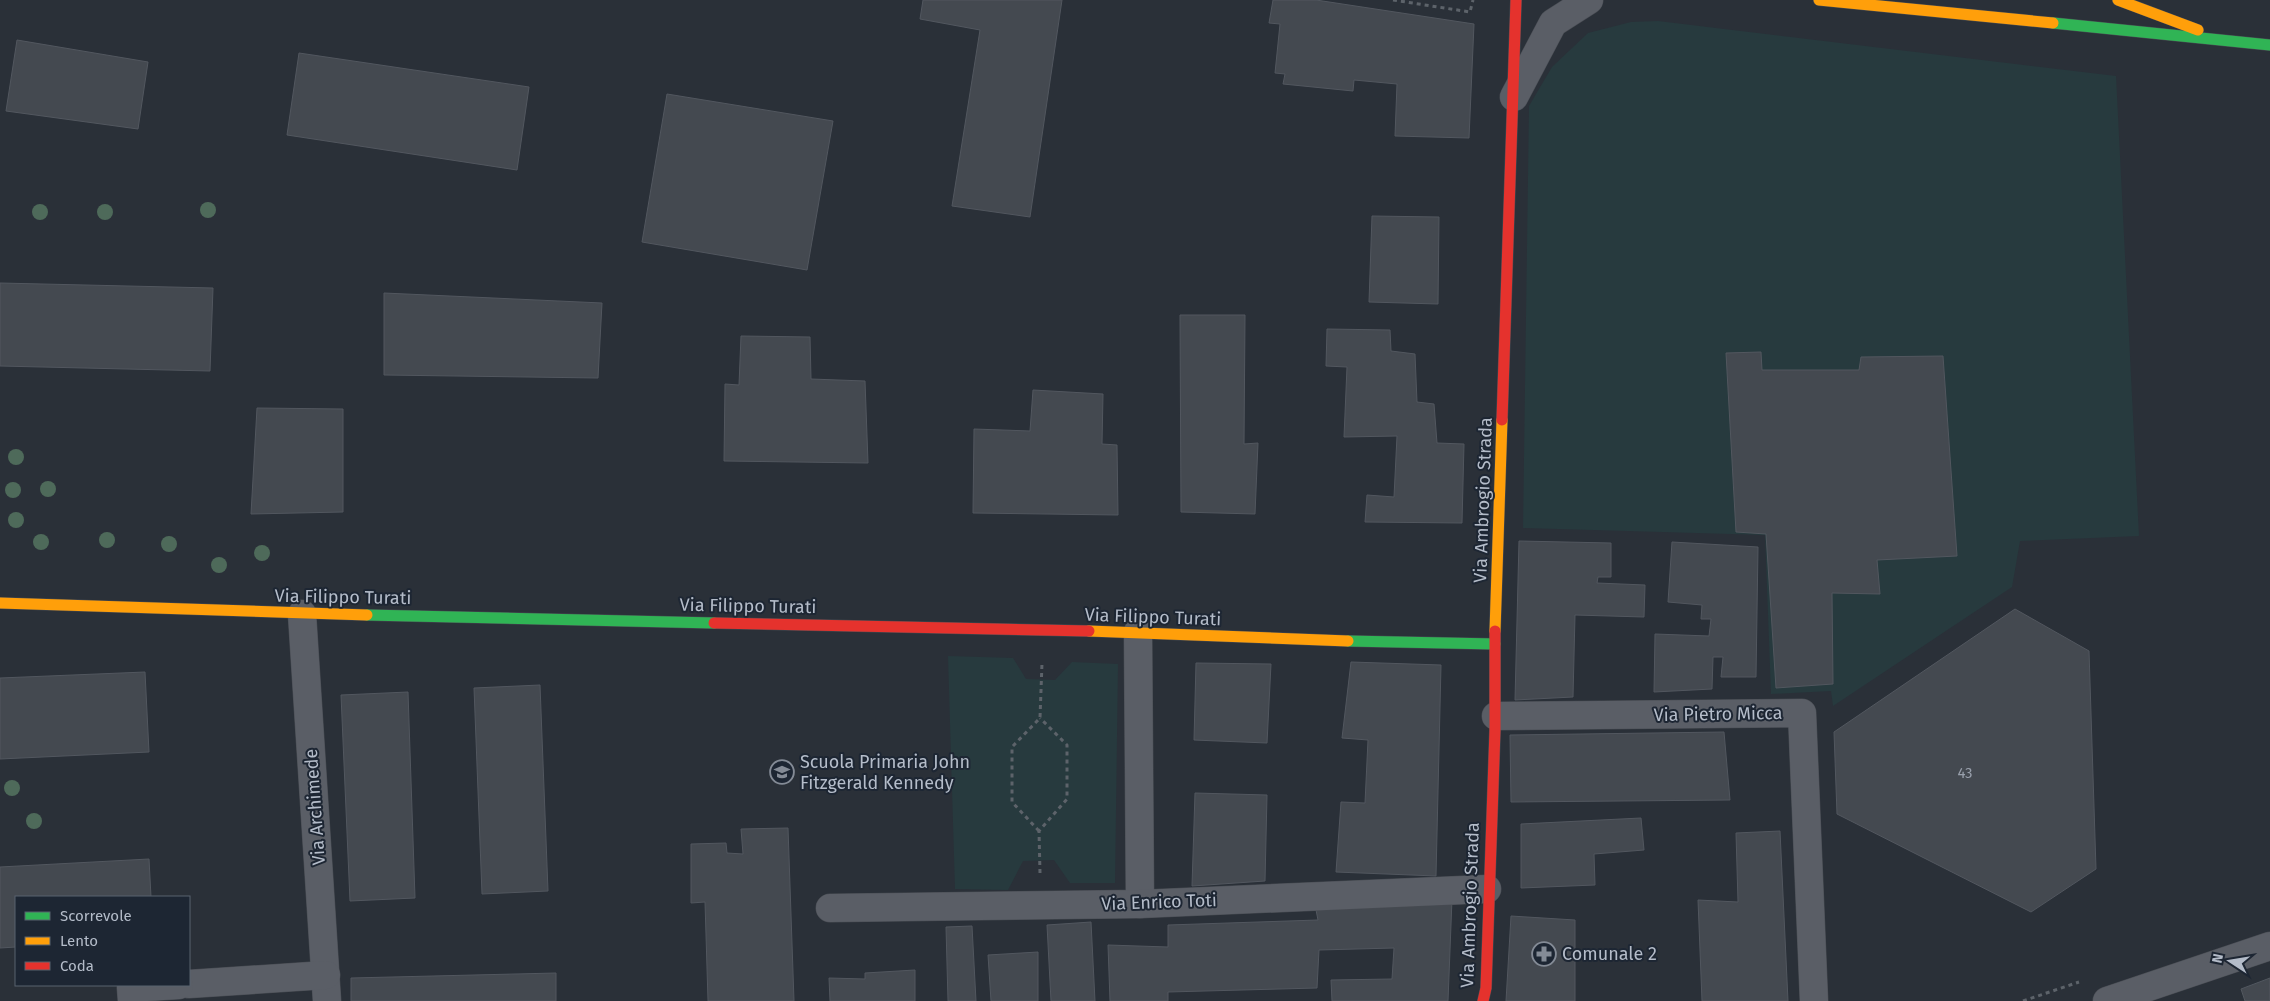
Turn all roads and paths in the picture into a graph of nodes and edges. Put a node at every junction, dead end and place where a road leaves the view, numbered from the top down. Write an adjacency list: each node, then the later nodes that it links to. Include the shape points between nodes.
1 (1393, 0): 2 (path, via 1470,12)
2 (1473, 0)
3 (1516, 0): 10 (street, Via Ambrogio Strada)
4 (1589, 0): 10 (street, via 1553,23)
5 (1819, 0): 7 (street)
6 (2118, 0): 8 (street)
7 (1836, 1): 8 (street)
8 (2234, 43): 9 (street)
9 (2270, 46)
10 (1514, 97): 15 (street, Via Ambrogio Strada)
11 (0, 603): 12 (street, Via Filippo Turati)
12 (302, 614): 13 (street, Via Filippo Turati); 26 (street, Via Archimede)
13 (1044, 630): 14 (street, Via Filippo Turati); 17 (path)
14 (1138, 632): 15 (street, Via Filippo Turati, via 1254,639); 20 (street)
15 (1495, 644): 16 (street, Via Ambrogio Strada)
16 (1496, 716): 19 (street, Via Ambrogio Strada); 29 (street, Via Pietro Micca, via 1802,713)
17 (1040, 718): 18 (path, via 1067,745 1067,799); 18 (path, via 1012,747 1012,802)
18 (1039, 830): 21 (path)
19 (1487, 889): 20 (street, Via Enrico Toti); 28 (street, Via Ambrogio Strada, via 1486,988)
20 (1140, 904): 21 (street, Via Enrico Toti)
21 (1040, 905): 22 (street, Via Enrico Toti)
22 (830, 908)
23 (2270, 946): 30 (street)
24 (190, 984): 26 (street)
25 (163, 986): 27 (street, via 131,988)
26 (326, 988)
27 (132, 1001)
28 (1483, 1001)
29 (1814, 1001)
30 (2107, 1001)

